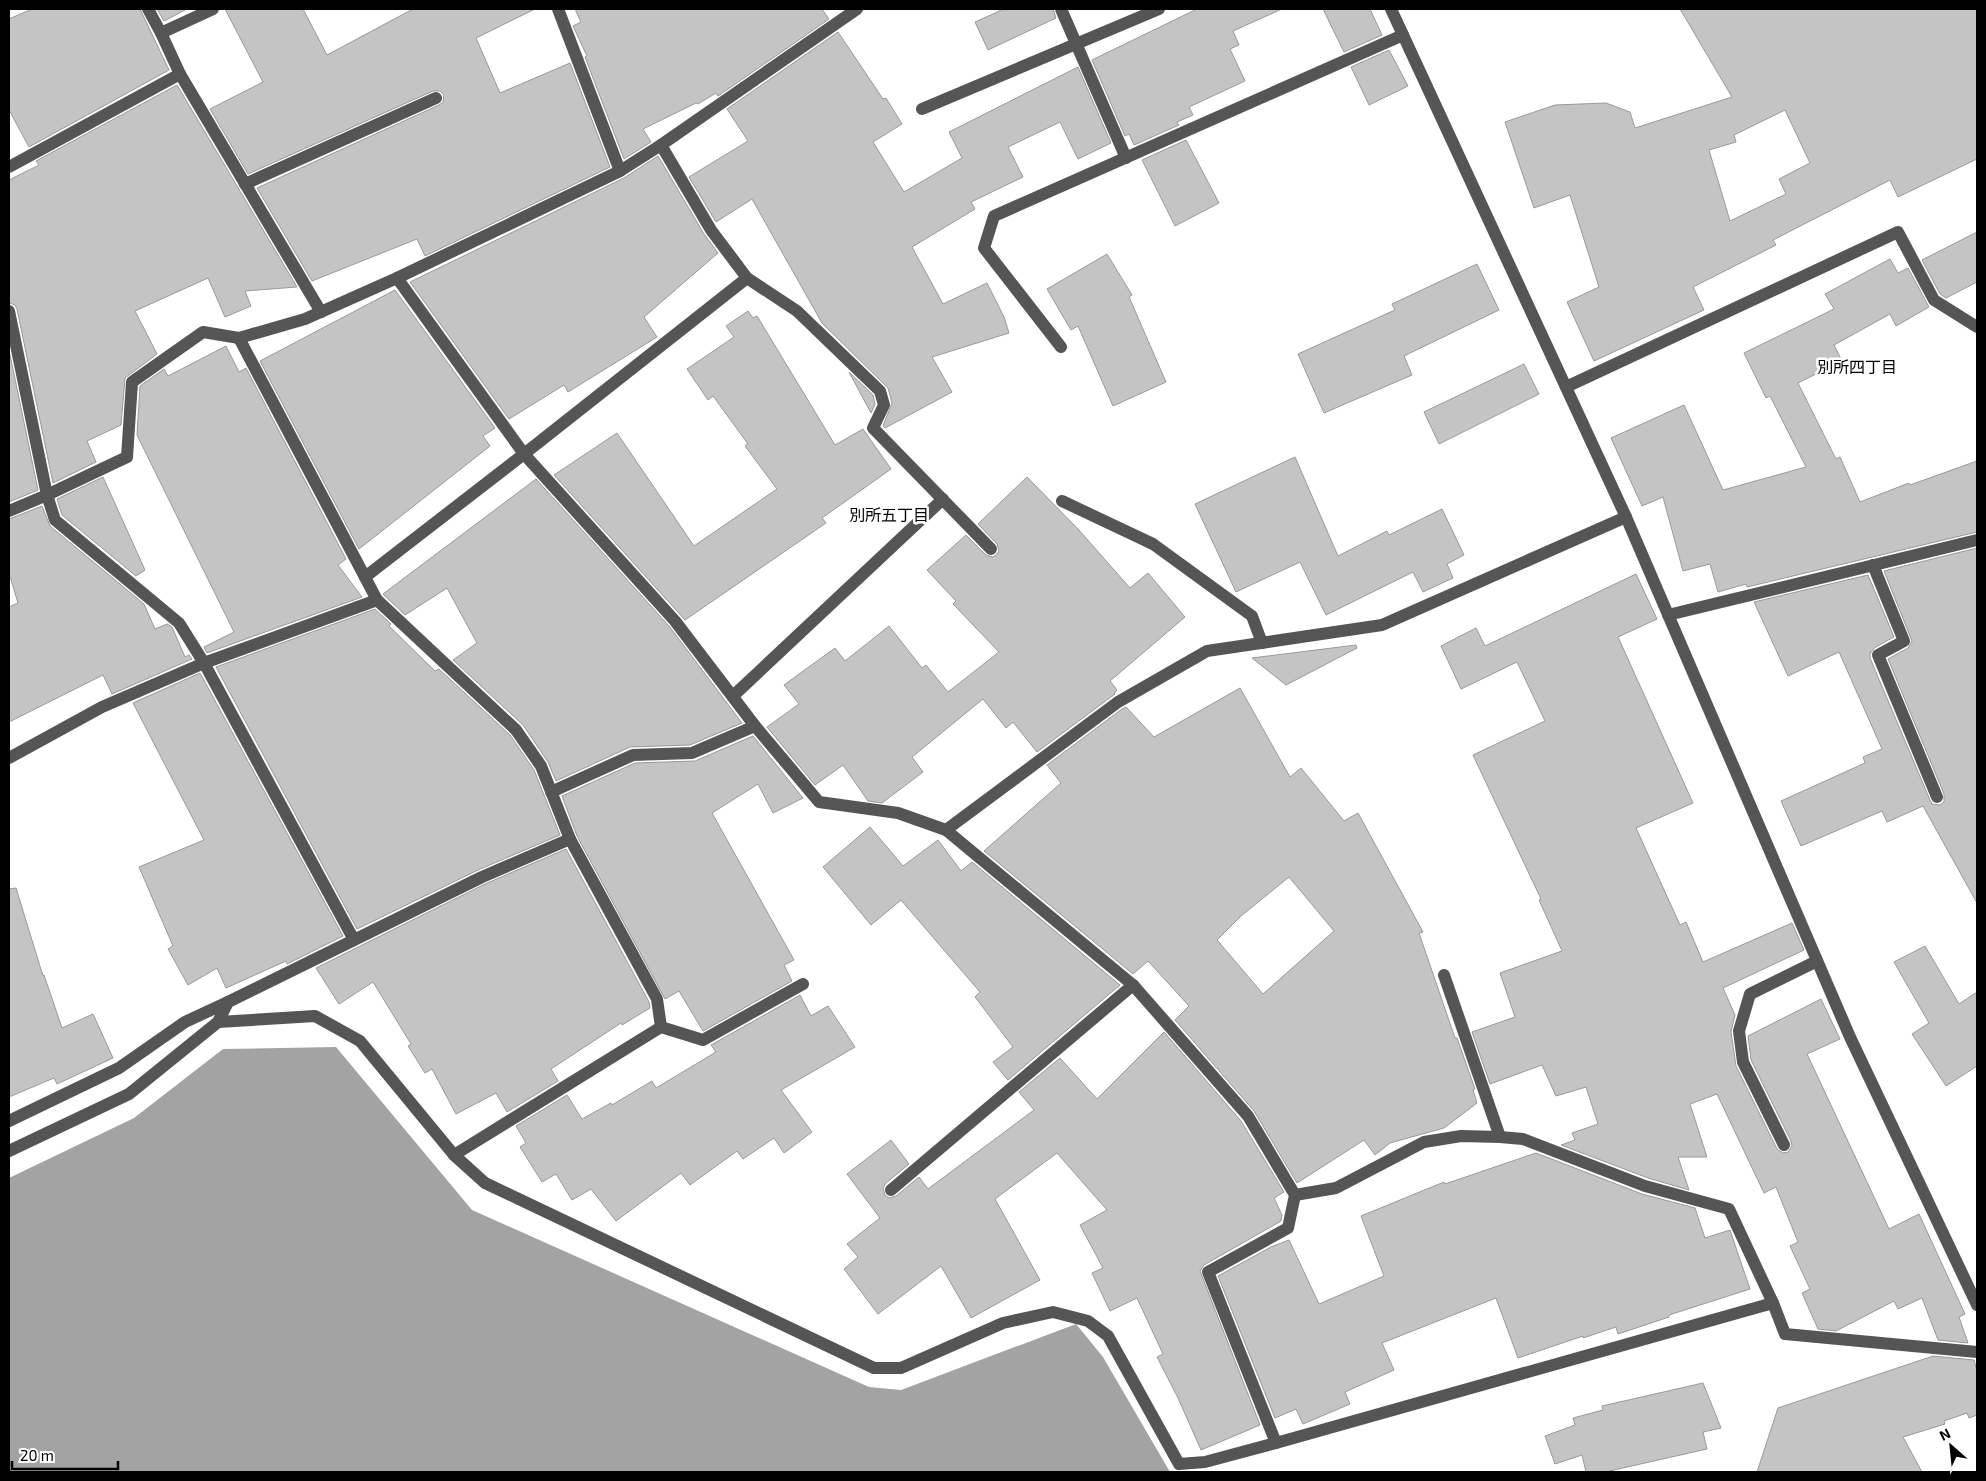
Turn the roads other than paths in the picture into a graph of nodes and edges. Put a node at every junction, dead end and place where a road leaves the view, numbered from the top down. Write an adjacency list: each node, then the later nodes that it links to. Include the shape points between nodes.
1 (148, 9): 8 (street)
2 (213, 9): 8 (street)
3 (558, 9): 17 (street)
4 (856, 9): 14 (street)
5 (1061, 9): 10 (street)
6 (1160, 9): 10 (street)
7 (1391, 9): 9 (street)
8 (161, 33): 11 (street)
9 (1403, 35): 15 (street); 26 (street)
10 (1076, 44): 13 (street); 15 (street)
11 (180, 74): 16 (street); 18 (street)
12 (436, 98): 18 (street)
13 (922, 109)
14 (661, 145): 17 (street); 20 (street, via 711,230)
15 (1126, 158): 25 (street, via 994,216 984,248)
16 (9, 167)
17 (620, 171): 19 (street)
18 (245, 184): 22 (street)
19 (397, 278): 22 (street); 27 (street)
20 (747, 278): 27 (street); 29 (street, via 797,311 880,391 884,405 873,428)
21 (9, 311): 28 (street)
22 (321, 312): 24 (street)
23 (1977, 327): 26 (street, via 1934,300 1898,232)
24 (239, 338): 28 (street, via 203,332 132,382 127,457); 36 (street)
25 (1062, 347)
26 (1566, 387): 32 (street)
27 (524, 454): 36 (street); 41 (street, via 675,621)
28 (47, 495): 31 (street); 40 (street, via 55,520 179,623)
29 (943, 499): 34 (street); 41 (street)
30 (1062, 502): 39 (street, via 1153,544 1252,616)
31 (9, 511)
32 (1626, 517): 38 (street); 39 (street, via 1382,625)
33 (1977, 540): 35 (street)
34 (991, 549)
35 (1873, 565): 38 (street); 45 (street, via 1904,642 1878,655)
36 (365, 577): 37 (street)
37 (377, 600): 40 (street); 44 (street, via 516,730 541,766)
38 (1668, 615): 49 (street)
39 (1262, 643): 46 (street, via 1207,651 1118,702)
40 (204, 663): 43 (street, via 102,707); 48 (street)
41 (733, 696): 42 (street)
42 (756, 726): 44 (street, via 692,753 633,755); 46 (street, via 819,802 898,813)
43 (9, 758)
44 (552, 792): 47 (street)
45 (1937, 797)
46 (946, 830): 52 (street)
47 (570, 839): 48 (street, via 482,877); 55 (street, via 657,999)
48 (354, 940): 53 (street)
49 (1817, 961): 58 (street, via 1750,994 1739,1031 1743,1062); 64 (street, via 1850,1038)
50 (1444, 976): 57 (street)
51 (803, 984): 55 (street, via 703,1040)
52 (1132, 985): 61 (street); 62 (street, via 1248,1116)
53 (228, 1002): 54 (street); 56 (street, via 185,1022 119,1068)
54 (218, 1022): 59 (street, via 128,1094); 60 (street, via 316,1016 360,1041)
55 (661, 1027): 60 (street)
56 (9, 1121)
57 (1500, 1137): 62 (street, via 1461,1136 1424,1142 1336,1188); 63 (street, via 1523,1139 1645,1186 1728,1209)
58 (1784, 1145)
59 (9, 1151)
60 (454, 1154): 67 (street, via 484,1183 874,1368 901,1368 1003,1323 1053,1312 1088,1321 1108,1336 1179,1464)
61 (891, 1190)
62 (1295, 1195): 66 (street, via 1288,1228 1208,1272)
63 (1773, 1303): 65 (street, via 1785,1334); 66 (street)
64 (1977, 1305)
65 (1977, 1352)
66 (1276, 1443): 67 (street)
67 (1206, 1467)

